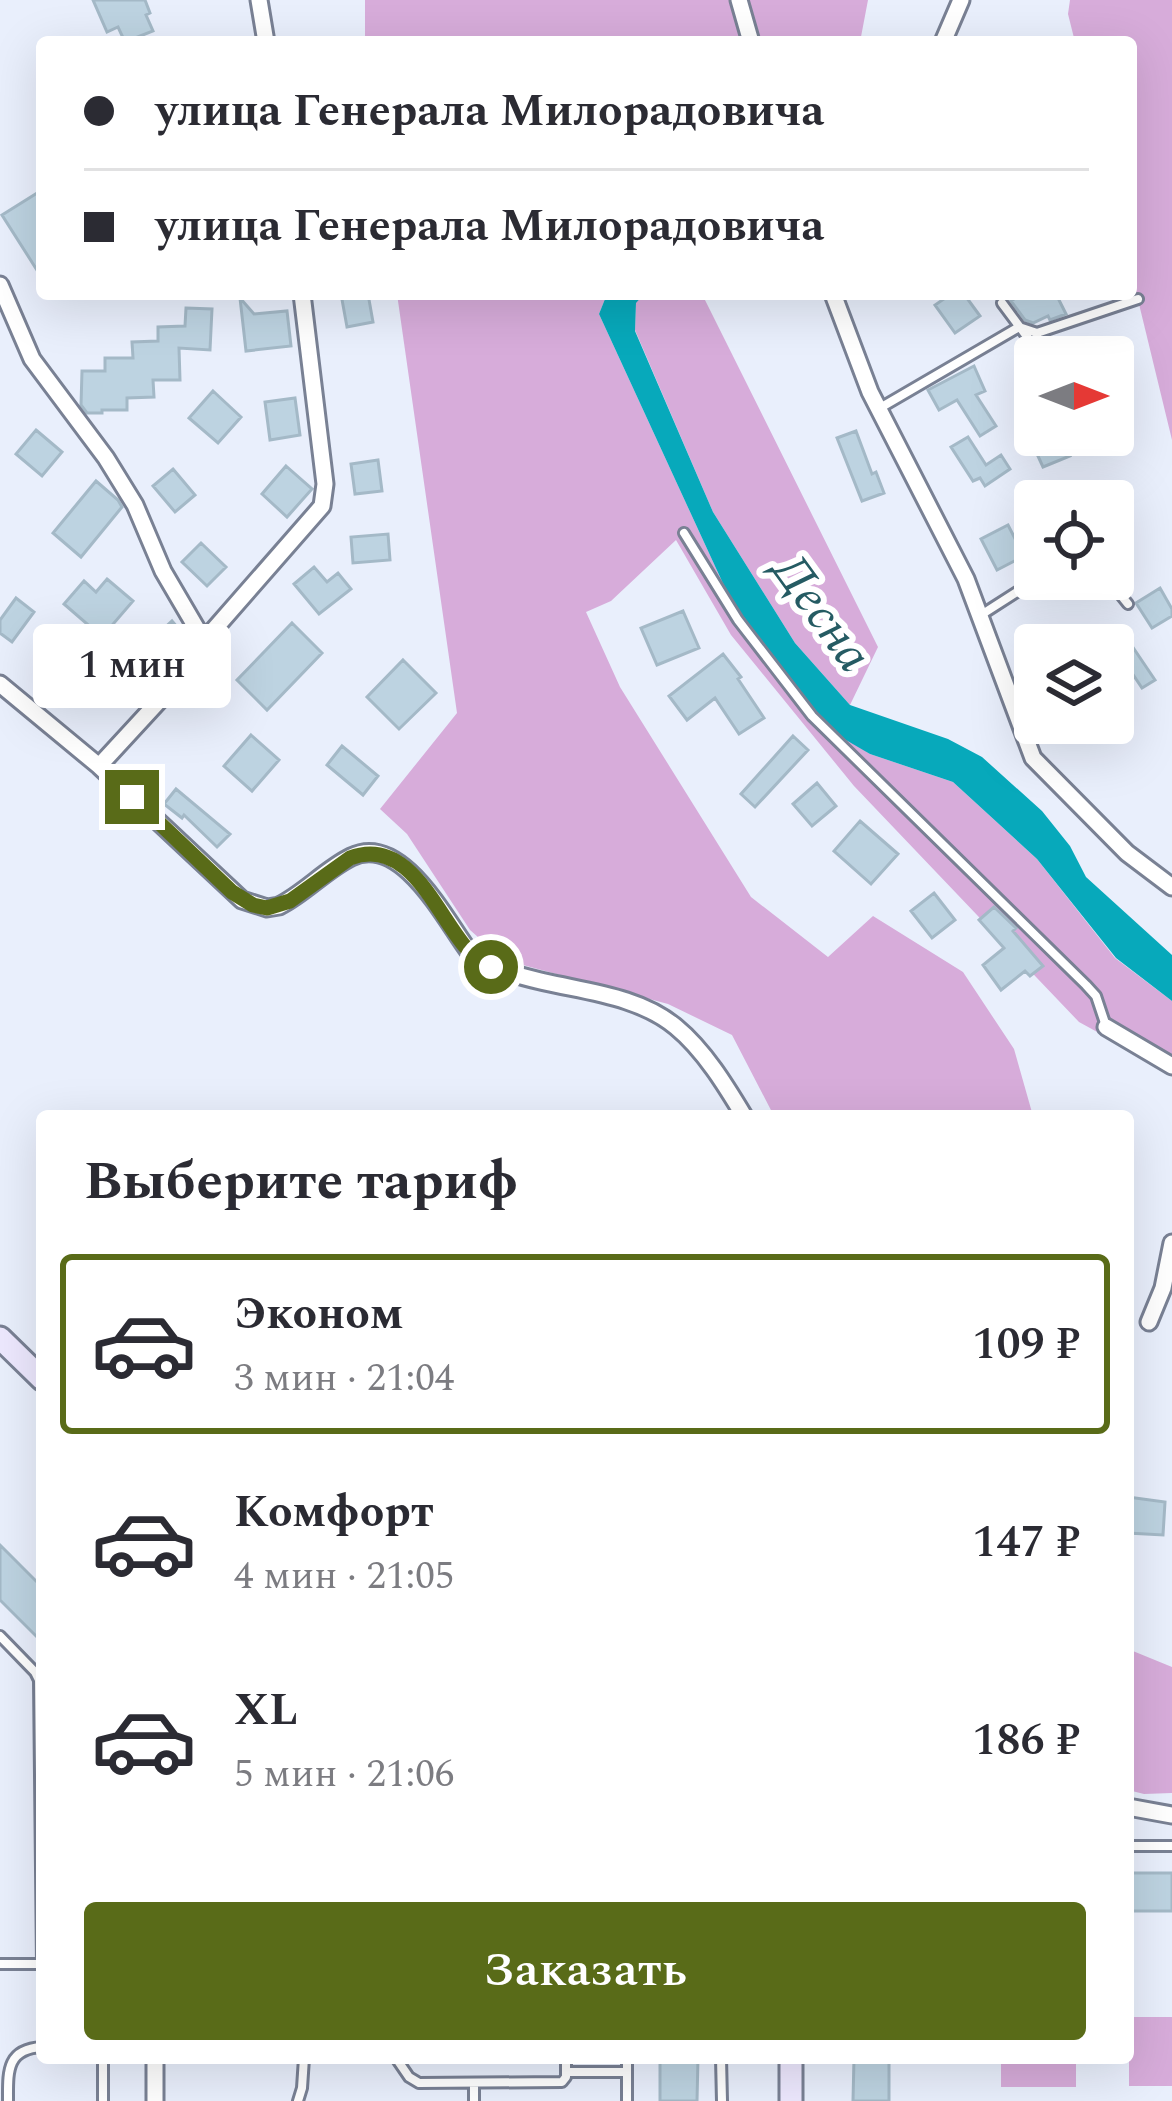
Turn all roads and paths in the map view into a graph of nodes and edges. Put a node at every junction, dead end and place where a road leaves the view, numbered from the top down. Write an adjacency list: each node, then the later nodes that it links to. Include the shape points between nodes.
1 (259, 0): 4 (street)
2 (740, 0): 5 (street)
3 (961, 0): 6 (street)
4 (265, 36)
5 (749, 36)
6 (946, 36)
7 (0, 285): 20 (street, via 32,359 136,505)
8 (303, 300): 20 (street, via 322,506)
9 (835, 300): 14 (street)
10 (1135, 300): 12 (lane, via 1037,333)
11 (1002, 303): 12 (lane)
12 (1019, 327): 13 (lane); 14 (lane)
13 (1026, 336)
14 (879, 409): 19 (street)
15 (684, 533): 24 (lane, via 812,716 1086,985)
16 (1014, 594): 19 (lane)
17 (1125, 600): 18 (lane)
18 (1128, 604)
19 (980, 616): 23 (street, via 1034,758)
20 (204, 641): 22 (street, via 193,664)
21 (0, 684): 22 (street)
22 (99, 766): 26 (street, via 253,905 290,901 359,854 388,857 419,881 478,960 628,1002 676,1026)
23 (1172, 887)
24 (1106, 1027): 25 (street)
25 (1172, 1066)
26 (740, 1110)
27 (1172, 1243): 28 (street)
28 (1167, 1291): 29 (street)
29 (1149, 1322)
30 (0, 1338): 31 (street)
31 (36, 1373)
32 (0, 1636): 33 (lane)
33 (36, 1674)
34 (1134, 1808): 35 (street)
35 (1172, 1816)
36 (1134, 1846): 37 (lane)
37 (1172, 1846)
38 (0, 1964): 39 (lane)
39 (36, 1964)
40 (36, 2048): 52 (lane, via 10,2065)
41 (103, 2064): 53 (lane)
42 (154, 2064): 54 (street)
43 (304, 2064): 55 (lane)
44 (400, 2064): 51 (lane, via 416,2082)
45 (566, 2064): 49 (lane)
46 (627, 2064): 50 (lane)
47 (721, 2064): 58 (lane)
48 (791, 2064): 59 (street)
49 (566, 2072): 50 (lane); 51 (lane, via 562,2082)
50 (627, 2072): 57 (lane)
51 (474, 2083): 56 (lane)
52 (8, 2101)
53 (104, 2101)
54 (155, 2101)
55 (298, 2101)
56 (474, 2101)
57 (627, 2101)
58 (722, 2101)
59 (791, 2101)

